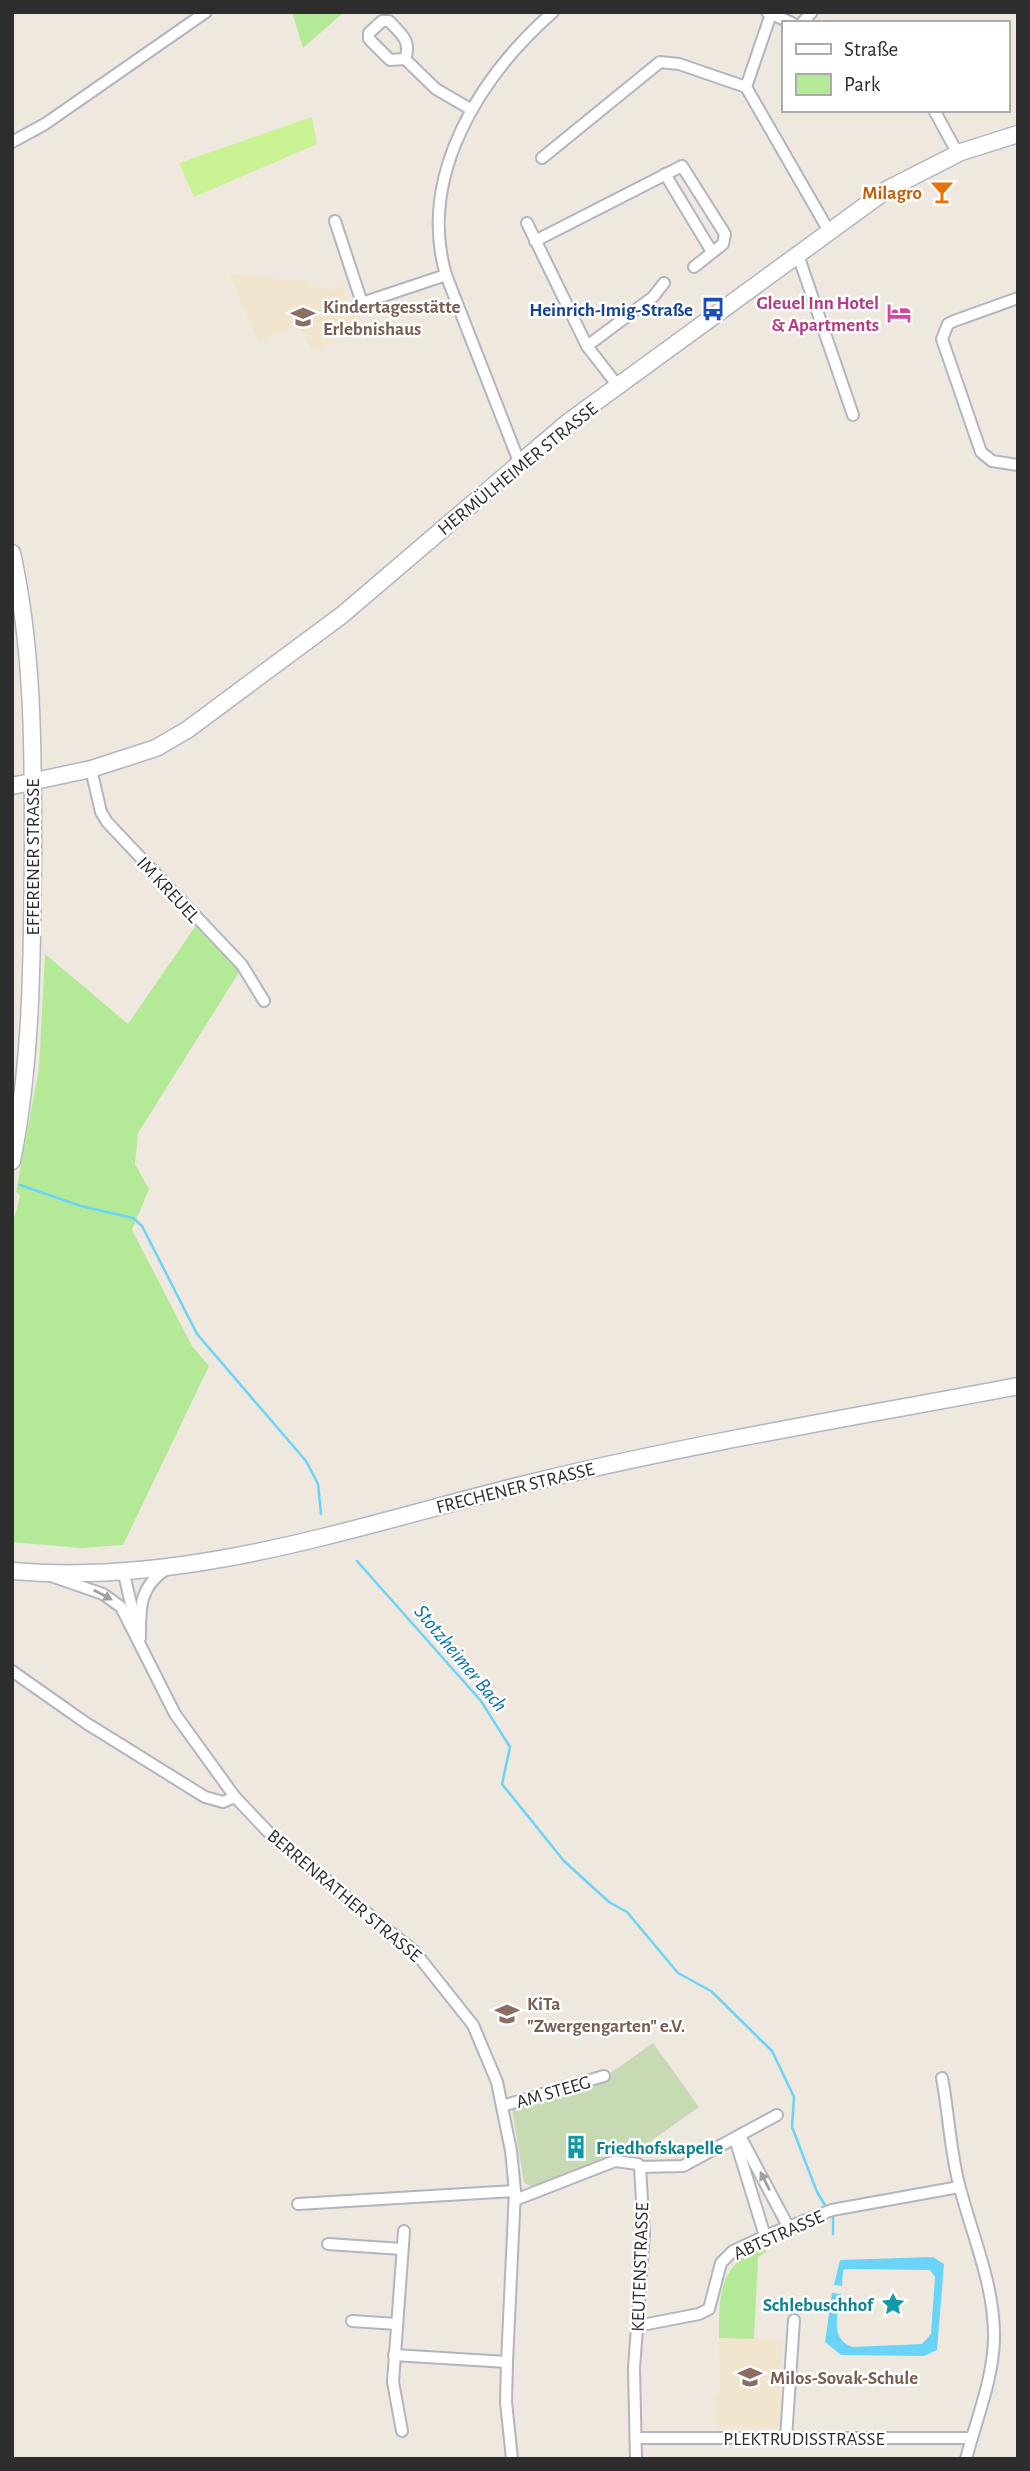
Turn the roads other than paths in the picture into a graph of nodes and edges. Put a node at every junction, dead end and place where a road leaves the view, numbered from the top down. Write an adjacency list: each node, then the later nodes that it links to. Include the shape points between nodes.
1 (206, 12): 10 (street)
2 (553, 12): 7 (street, via 512,52)
3 (769, 13): 4 (street); 6 (street)
4 (787, 21)
5 (405, 59): 7 (street, via 436,89)
6 (746, 86): 12 (street, via 660,62); 16 (street)
7 (472, 110): 21 (street, via 444,177 438,213 438,250)
8 (935, 112): 11 (street)
9 (1018, 134): 11 (street, HERMÜLHEIMER STRASSE)
10 (12, 142)
11 (958, 154): 16 (street, HERMÜLHEIMER STRASSE, via 888,189)
12 (542, 158)
13 (665, 174): 17 (street); 18 (street); 18 (street, via 679,166 685,168 719,223 726,239)
14 (335, 220): 21 (street, via 362,303)
15 (527, 223): 17 (street)
16 (830, 233): 19 (street, HERMÜLHEIMER STRASSE)
17 (535, 241): 24 (street)
18 (712, 252): 20 (street)
19 (799, 255): 25 (street, HERMÜLHEIMER STRASSE); 26 (street)
20 (694, 267)
21 (446, 275): 27 (street)
22 (664, 283): 24 (street, via 653,297)
23 (1018, 298): 28 (street, via 947,324 942,339 981,452 992,461)
24 (587, 346): 25 (street)
25 (618, 386): 27 (street, HERMÜLHEIMER STRASSE)
26 (853, 415)
27 (520, 464): 30 (street, HERMÜLHEIMER STRASSE, via 331,624 187,730 156,748)
28 (1018, 465)
29 (12, 554): 31 (street, EFFERENER STRASSE, via 27,655)
30 (91, 769): 31 (street, HERMÜLHEIMER STRASSE); 33 (street, IM KREUEL, via 107,822 242,965)
31 (33, 781): 32 (street, HERMÜLHEIMER STRASSE); 34 (street, EFFERENER STRASSE, via 31,993)
32 (12, 786)
33 (264, 1001)
34 (12, 1161)
35 (1018, 1386): 36 (street, FRECHENER STRASSE, via 663,1452 258,1554)
36 (165, 1570): 39 (street, FRECHENER STRASSE); 40 (street, BERRENRATHER STRASSE, via 142,1594)
37 (12, 1571): 38 (street, FRECHENER STRASSE)
38 (47, 1574): 39 (street, FRECHENER STRASSE); 40 (street, BERRENRATHER STRASSE, one-way to 40, via 113,1601)
39 (124, 1574): 40 (street, BERRENRATHER STRASSE)
40 (140, 1640): 42 (street, BERRENRATHER STRASSE, via 175,1714)
41 (12, 1671): 42 (street, via 205,1797 223,1802)
42 (235, 1797): 45 (street, BERRENRATHER STRASSE, via 272,1836 375,1916 432,1969 478,2035)
43 (604, 2076): 45 (street, AM STEEG)
44 (942, 2078): 49 (street)
45 (502, 2106): 50 (street, BERRENRATHER STRASSE)
46 (777, 2115): 47 (street)
47 (737, 2137): 48 (street, via 683,2165); 52 (street, one-way to 47); 54 (street)
48 (640, 2167): 50 (street, via 615,2161); 60 (street, KEUTENSTRASSE, via 644,2234)
49 (959, 2187): 52 (street, ABTSTRASSE, via 846,2206); 66 (street, via 993,2315 989,2373)
50 (515, 2195): 51 (street); 62 (street, BERRENRATHER STRASSE)
51 (298, 2204)
52 (789, 2228): 54 (street, ABTSTRASSE)
53 (404, 2231): 56 (street)
54 (765, 2236): 60 (street, ABTSTRASSE, via 720,2263 709,2309)
55 (328, 2244): 56 (street)
56 (402, 2249): 59 (street)
57 (794, 2320): 65 (street)
58 (352, 2321): 59 (street)
59 (397, 2325): 61 (street)
60 (637, 2326): 64 (street, KEUTENSTRASSE)
61 (394, 2355): 62 (street); 63 (street, via 393,2382)
62 (507, 2362): 67 (street, BERRENRATHER STRASSE)
63 (402, 2431)
64 (636, 2438): 65 (street, PLEKTRUDISSTRASSE); 68 (street, KEUTENSTRASSE)
65 (786, 2438): 66 (street, PLEKTRUDISSTRASSE)
66 (972, 2438): 69 (street)
67 (512, 2459)
68 (636, 2459)
69 (966, 2459)

